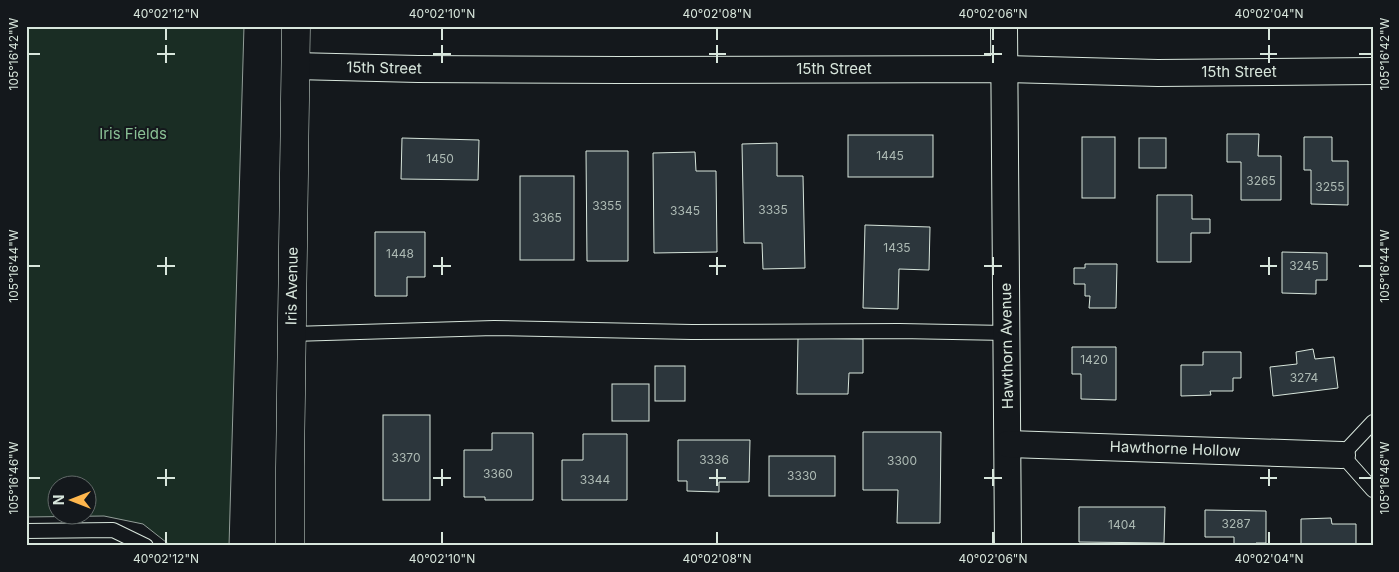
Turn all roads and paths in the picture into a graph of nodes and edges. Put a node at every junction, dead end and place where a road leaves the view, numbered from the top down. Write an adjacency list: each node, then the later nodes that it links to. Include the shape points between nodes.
1 (296, 26): 3 (main road, Iris Avenue)
2 (1004, 26): 4 (street, Hawthorn Avenue)
3 (294, 66): 4 (street, 15th Street, via 612,70); 7 (main road, Iris Avenue)
4 (1004, 69): 5 (street, 15th Street, via 1158,73); 6 (street, Hawthorn Avenue)
5 (1373, 72)
6 (1007, 333): 7 (lane, via 494,328); 9 (street, Hawthorn Avenue)
7 (292, 334): 14 (main road, Iris Avenue)
8 (1373, 422): 10 (lane)
9 (1008, 444): 10 (street, Hawthorne Hollow); 15 (street, Hawthorn Avenue)
10 (1342, 455): 11 (lane)
11 (1373, 490)
12 (26, 530): 13 (lane, via 113,530)
13 (146, 546)
14 (290, 546)
15 (1008, 546)

